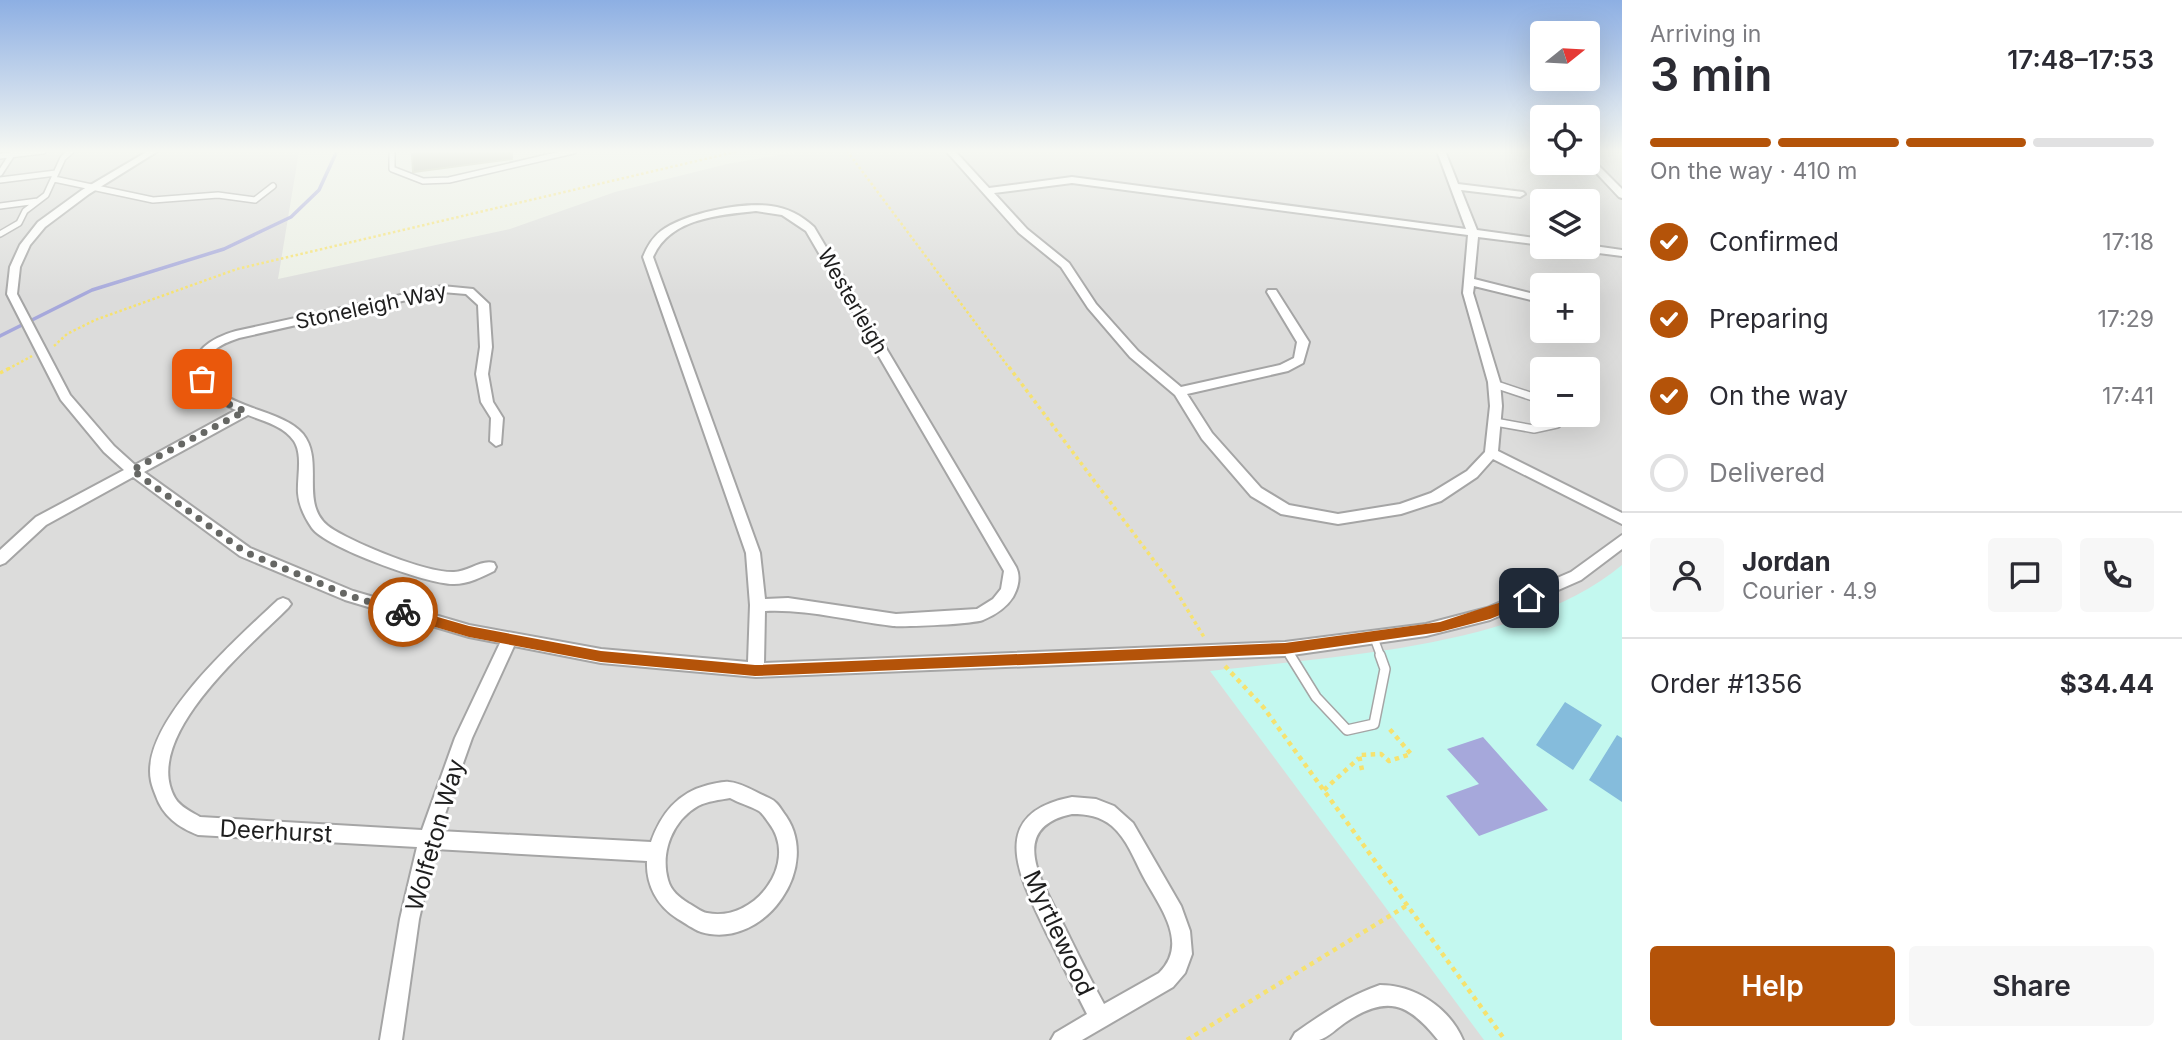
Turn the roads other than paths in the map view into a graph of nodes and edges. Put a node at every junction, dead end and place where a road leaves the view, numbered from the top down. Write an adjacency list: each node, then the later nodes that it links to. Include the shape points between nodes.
1 (74, 200): 14 (street, via 39,228)
2 (164, 200): 3 (lane)
3 (183, 200)
4 (995, 200): 19 (street, via 1023,231 1065,265 1092,306 1134,354)
5 (1220, 200): 9 (street)
6 (1460, 200): 9 (street)
7 (38, 201): 8 (lane); 10 (lane, via 19,223)
8 (0, 206)
9 (1473, 233): 11 (street); 15 (street)
10 (0, 235)
11 (1530, 240)
12 (1600, 250): 13 (street)
13 (1622, 253)
14 (6, 277): 26 (street, via 65,397)
15 (1468, 281): 17 (street); 18 (street)
16 (1272, 292): 19 (street, via 1303,342 1299,360 1284,368)
17 (1530, 296)
18 (1494, 384): 20 (lane); 22 (street)
19 (1179, 392): 25 (street, via 1240,476 1271,502 1299,514 1357,518 1402,509 1455,486)
20 (1530, 396)
21 (245, 411): 24 (street, Stoneleigh Way, via 226,403 199,373 202,355 217,343 236,334 442,289 469,291 483,304 486,347 482,374 487,402 497,418); 26 (street); 30 (street, via 264,414 298,436 304,450 306,503 319,528 330,536 448,578)
22 (1495, 422): 23 (lane, via 1532,430); 25 (street)
23 (1549, 427)
24 (496, 441)
25 (1491, 453): 27 (street)
26 (132, 470): 29 (street, via 41,521); 34 (street, via 245,552 350,596)
27 (1622, 519)
28 (1622, 541): 33 (street, via 1576,576 1503,608 1440,627)
29 (0, 559)
30 (489, 567)
31 (283, 604): 37 (street, Deerhurst, via 171,726 160,754 158,782 168,806 198,826)
32 (758, 606): 32 (street, Westerleigh, via 753,553 648,257 657,238 674,228 729,212 765,208 796,217 810,229 1013,579 1007,595 979,615 896,620 788,604); 36 (street, Westerleigh)
33 (1374, 638): 35 (street); 35 (lane, via 1385,669 1374,724 1347,730 1316,697)
34 (510, 639): 36 (street, via 601,656); 37 (street, Wolfeton Way, via 476,706)
35 (1285, 649): 36 (street)
36 (755, 670)
37 (429, 839): 38 (street, Deerhurst); 40 (street, Wolfeton Way)
38 (656, 852): 38 (street, via 658,878 670,902 691,918 717,925 744,920 768,905 785,882 791,856 787,831 774,809 754,795 730,790 705,793 682,806 665,827)
39 (1099, 1017): 39 (street, Myrtlewood, via 1166,980 1178,968 1180,927 1126,828 1088,804 1070,805 1035,822 1026,839 1025,862); 41 (street, Myrtlewood)
40 (391, 1040)
41 (1062, 1040)
42 (1302, 1040): 43 (street, via 1362,1000 1385,994 1414,999)
43 (1452, 1040)

